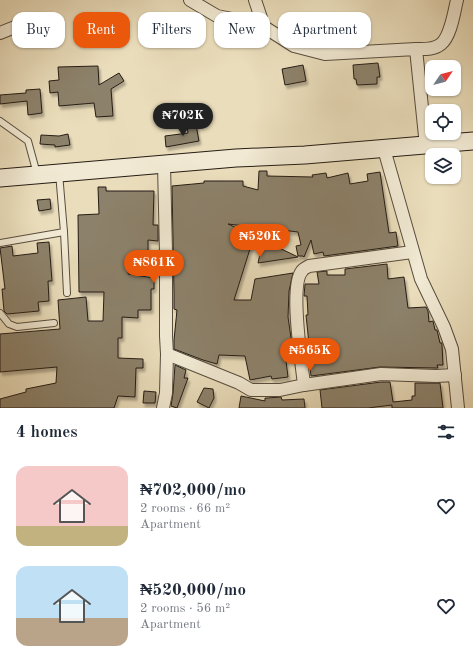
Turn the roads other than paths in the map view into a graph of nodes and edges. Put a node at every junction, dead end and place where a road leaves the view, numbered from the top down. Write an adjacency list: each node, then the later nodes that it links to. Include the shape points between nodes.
1 (190, 0): 5 (street)
2 (255, 0): 4 (street)
3 (457, 0): 9 (street, via 451,27 441,44 430,49)
4 (259, 12)
5 (214, 14)
6 (12, 28): 8 (street)
7 (270, 31): 9 (street, via 294,46 325,54)
8 (0, 33)
9 (416, 49): 12 (street)
10 (0, 120): 16 (lane, via 28,141)
11 (473, 141): 12 (street)
12 (426, 146): 13 (street)
13 (384, 149): 14 (street); 20 (street)
14 (164, 164): 15 (street); 24 (street)
15 (59, 173): 16 (street); 18 (lane)
16 (37, 175): 17 (street)
17 (0, 178)
18 (64, 232): 19 (lane); 21 (lane)
19 (0, 244)
20 (412, 252): 25 (street, via 420,279 452,349); 26 (street, via 309,266 301,272 296,288)
21 (67, 293)
22 (0, 313): 23 (lane, via 9,324 17,327)
23 (54, 323)
24 (167, 354): 26 (street, via 251,390 280,390); 27 (street)
25 (455, 375): 26 (street, via 381,374); 28 (street)
26 (304, 385)
27 (163, 408)
28 (458, 408)

